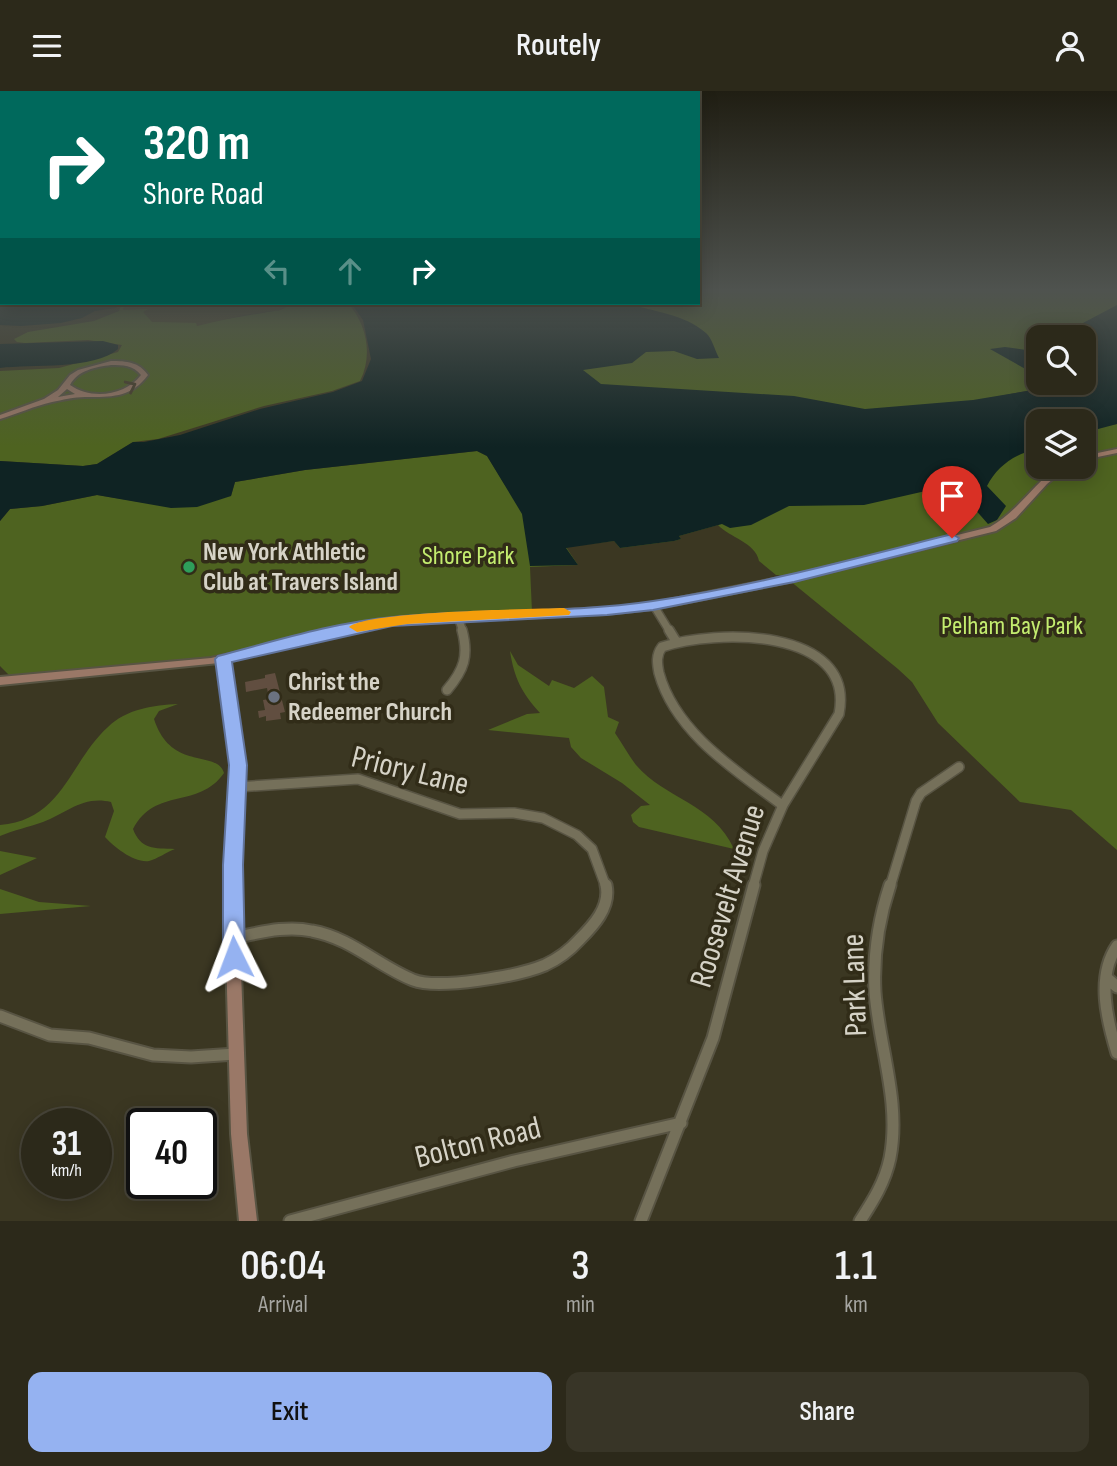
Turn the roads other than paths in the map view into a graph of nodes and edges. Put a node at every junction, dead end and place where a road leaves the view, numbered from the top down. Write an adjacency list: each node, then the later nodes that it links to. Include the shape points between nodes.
1 (67, 386): 2 (main road); 2 (main road, one-way to 1, via 128,389 142,381 145,372 125,364 96,366 73,375); 3 (main road)
2 (88, 395): 3 (main road)
3 (47, 401): 4 (main road)
4 (0, 417)
5 (1117, 451): 6 (main road)
6 (1096, 455)
7 (1047, 479): 8 (main road, via 1012,519 993,529)
8 (653, 605): 9 (main road); 10 (street)
9 (458, 617): 11 (main road, via 369,625); 13 (street, via 466,664)
10 (677, 643): 16 (street, via 664,645 657,654 662,685 676,711 700,739); 16 (street, Roosevelt Avenue, via 730,638 778,641 810,652 834,674 842,690 839,716)
11 (223, 659): 12 (main road); 15 (main road)
12 (0, 681)
13 (447, 689)
14 (959, 767): 28 (street, Park Lane, via 916,801 876,932 876,999 895,1137 882,1186)
15 (237, 786): 17 (main road); 17 (street, Priory Lane, via 358,779 460,814 514,813 543,818 577,835 592,849 608,894 586,936 555,960 476,980 415,981 326,933 308,929)
16 (782, 805): 24 (street, Roosevelt Avenue, via 763,851 713,1038)
17 (233, 938): 23 (main road)
18 (1117, 946): 19 (street)
19 (1107, 978): 20 (street); 22 (street, via 1104,1014)
20 (1117, 987)
21 (0, 1016): 23 (street, via 50,1035 89,1038 153,1055)
22 (1117, 1053)
23 (236, 1054): 25 (main road)
24 (681, 1123): 26 (street, Bolton Road, via 514,1161); 27 (street, Roosevelt Avenue)
25 (248, 1221)
26 (290, 1221)
27 (641, 1221)
28 (860, 1221)

